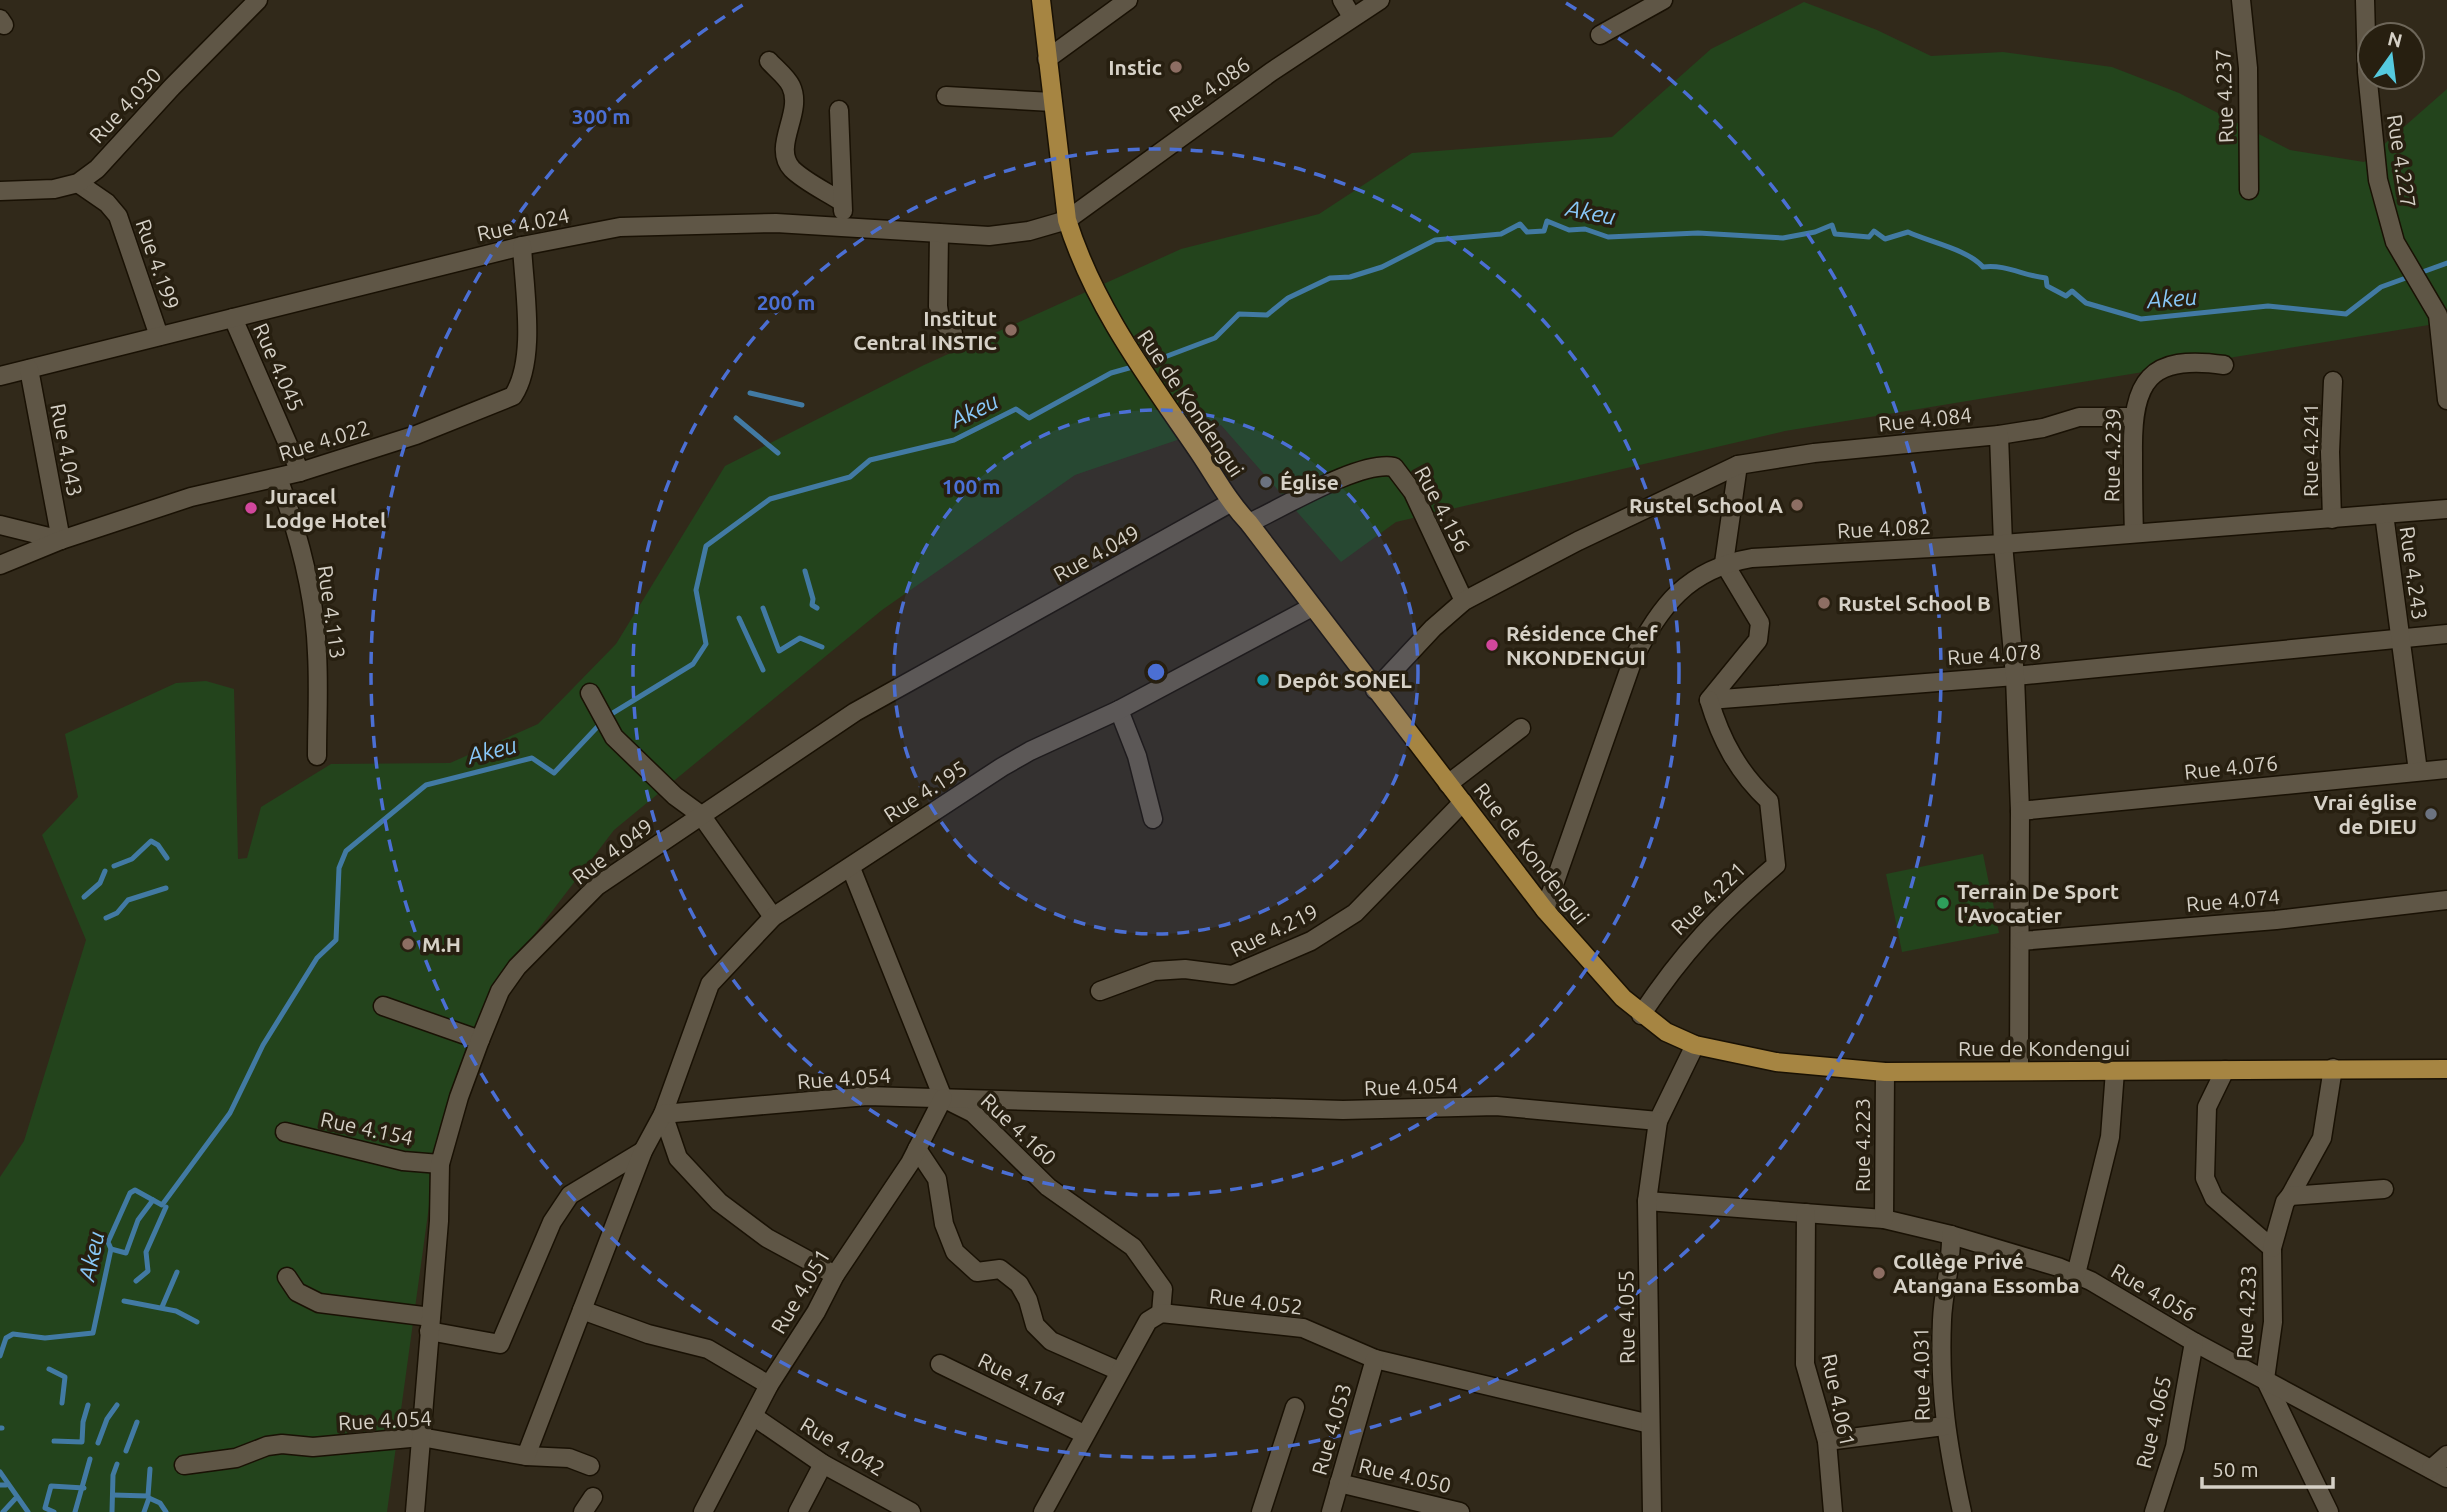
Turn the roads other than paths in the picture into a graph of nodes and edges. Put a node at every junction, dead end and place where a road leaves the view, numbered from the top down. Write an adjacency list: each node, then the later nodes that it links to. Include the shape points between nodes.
1 (258, 0): 16 (street, Rue 4.030, via 97,169)
2 (1041, 0): 11 (main road, Rue de Kondengui)
3 (1128, 0): 11 (street)
4 (1342, 0): 9 (street)
5 (1380, 0): 9 (street, Rue 4.086)
6 (1663, 0): 10 (street)
7 (2241, 0): 17 (street, Rue 4.237, via 2248,68)
8 (2365, 0): 31 (street, Rue 4.227, via 2378,180 2395,242 2438,315)
9 (1352, 17): 20 (street, Rue 4.086)
10 (1600, 35)
11 (1047, 59): 14 (main road, Rue de Kondengui)
12 (769, 61): 19 (street, via 791,86 795,110 785,155 792,168)
13 (946, 96): 14 (street)
14 (1052, 102): 20 (main road, Rue de Kondengui)
15 (839, 110): 19 (street)
16 (78, 183): 18 (street, Rue 4.030, via 54,189); 26 (street, Rue 4.199, via 118,216)
17 (2249, 190)
18 (0, 191)
19 (842, 202): 21 (street)
20 (1067, 220): 22 (street, Rue 4.024, via 989,236); 37 (main road, Rue de Kondengui, via 1078,254 1121,341)
21 (844, 225): 22 (street, Rue 4.024); 23 (street, Rue 4.024, via 709,222 620,227)
22 (939, 233): 25 (street, via 937,306 940,319)
23 (522, 246): 24 (street, Rue 4.024); 35 (street, Rue 4.022, via 525,361 513,396 416,435)
24 (233, 318): 26 (street, Rue 4.024); 35 (street, Rue 4.045)
25 (953, 333)
26 (159, 336): 28 (street, Rue 4.024)
27 (2224, 365): 32 (street, Rue 4.239, via 2180,362 2157,371 2144,383)
28 (29, 369): 29 (street, Rue 4.024); 44 (street, Rue 4.043)
29 (0, 376)
30 (2333, 381): 40 (street, Rue 4.241)
31 (2447, 400)
32 (2132, 417): 33 (street, via 2079,417); 43 (street, Rue 4.239)
33 (1999, 435): 34 (street, Rue 4.084); 45 (street, Rue 4.084)
34 (1738, 465): 46 (street); 48 (street, Rue 4.084)
35 (300, 472): 36 (street, Rue 4.022)
36 (278, 478): 44 (street, Rue 4.022, via 191,496); 58 (street, Rue 4.113, via 290,509 317,651)
37 (1230, 503): 41 (main road, Rue de Kondengui); 64 (street, Rue 4.049, via 855,712)
38 (2447, 509): 39 (street, Rue 4.082)
39 (2384, 514): 40 (street, Rue 4.082); 51 (street, Rue 4.243)
40 (2332, 519): 43 (street, Rue 4.082)
41 (1250, 523): 48 (street, Rue 4.156, via 1352,472 1381,465 1394,467 1413,492); 49 (main road, Rue de Kondengui)
42 (0, 525): 44 (street)
43 (2134, 533): 45 (street, Rue 4.082)
44 (61, 540): 47 (street, Rue 4.022)
45 (2003, 544): 46 (street, Rue 4.082); 52 (street, Rue 4.084)
46 (1724, 563): 55 (street, via 1760,623 1758,640); 68 (street, Rue 4.082, via 1677,593 1649,628 1632,662)
47 (0, 565)
48 (1464, 601): 53 (street, Rue 4.084)
49 (1311, 607): 53 (main road, Rue de Kondengui); 56 (street, Rue 4.195)
50 (2447, 634): 51 (street, Rue 4.078)
51 (2400, 638): 52 (street, Rue 4.078); 60 (street, Rue 4.243)
52 (2015, 677): 55 (street, Rue 4.078); 63 (street, Rue 4.084)
53 (1375, 690): 61 (main road, Rue de Kondengui)
54 (590, 692): 64 (street, via 614,737)
55 (1709, 700): 73 (street, Rue 4.221, via 1720,735 1748,781 1769,801 1776,865 1685,952)
56 (1119, 710): 65 (street); 66 (street, Rue 4.195, via 1030,751)
57 (1521, 728): 61 (street)
58 (317, 756)
59 (2447, 769): 60 (street, Rue 4.076)
60 (2418, 771): 63 (street, Rue 4.076)
61 (1448, 784): 62 (main road, Rue de Kondengui)
62 (1463, 802): 68 (main road, Rue de Kondengui); 71 (street, Rue 4.219, via 1355,912 1311,941 1232,975 1185,968 1154,971)
63 (2020, 811): 70 (street, Rue 4.084)
64 (701, 815): 69 (street); 74 (street, Rue 4.049, via 597,886 542,940 500,991)
65 (1153, 819)
66 (851, 868): 69 (street, Rue 4.195); 82 (street)
67 (2447, 900): 70 (street, Rue 4.074)
68 (1545, 910): 73 (main road, Rue de Kondengui)
69 (773, 917): 83 (street, Rue 4.195, via 710,984)
70 (2021, 942): 77 (street, Rue 4.084)
71 (1100, 990)
72 (383, 1006): 74 (street)
73 (1641, 1014): 75 (main road, Rue de Kondengui)
74 (481, 1040): 88 (street, Rue 4.049)
75 (1695, 1045): 81 (main road, Rue de Kondengui, via 1776,1062); 84 (street)
76 (2333, 1068): 78 (main road, Rue de Kondengui); 79 (main road, Rue de Kondengui); 90 (street, via 2322,1138)
77 (2020, 1069): 80 (main road, Rue de Kondengui); 81 (main road, Rue de Kondengui)
78 (2447, 1069)
79 (2225, 1070): 80 (main road, Rue de Kondengui); 95 (street, Rue 4.233, via 2207,1107 2205,1178 2214,1198)
80 (2115, 1071): 97 (street, via 2110,1137)
81 (1885, 1072): 93 (street, Rue 4.223)
82 (943, 1098): 83 (street, Rue 4.054, via 867,1096); 84 (street, Rue 4.054, via 1343,1110 1496,1106); 86 (street, Rue 4.051); 100 (street, Rue 4.160, via 973,1113 1048,1187 1133,1247 1163,1289)
83 (663, 1114): 87 (street); 96 (street, via 678,1158 719,1202 767,1238)
84 (1658, 1121): 91 (street, Rue 4.055)
85 (285, 1132): 88 (street, Rue 4.154, via 403,1161)
86 (917, 1149): 96 (street, Rue 4.051); 105 (street, via 937,1179 944,1224 955,1252 977,1272 1000,1269 1019,1284 1035,1325 1051,1341)
87 (643, 1151): 99 (street); 101 (street, via 570,1195 552,1222 500,1344)
88 (440, 1164): 101 (street, Rue 4.049)
89 (2384, 1189): 90 (street)
90 (2290, 1196): 95 (street)
91 (1647, 1201): 92 (street, Rue 4.056); 110 (street, Rue 4.055)
92 (1806, 1213): 93 (street, Rue 4.056); 114 (street, Rue 4.061, via 1805,1364)
93 (1884, 1219): 94 (street, Rue 4.056)
94 (1951, 1234): 97 (street, Rue 4.056); 111 (street, Rue 4.031, via 1942,1316)
95 (2272, 1248): 106 (street, Rue 4.233, via 2273,1322)
96 (835, 1275): 107 (street, Rue 4.051)
97 (2076, 1275): 102 (street, Rue 4.056)
98 (287, 1277): 101 (street, via 297,1292 318,1303)
99 (582, 1310): 107 (street, via 708,1349); 116 (street)
100 (1161, 1313): 103 (street, Rue 4.052, via 1303,1328); 105 (street, via 1148,1321)
101 (430, 1324): 113 (street, Rue 4.049)
102 (2194, 1342): 106 (street, Rue 4.056); 133 (street, Rue 4.065, via 2175,1447)
103 (1375, 1359): 110 (street, Rue 4.052); 121 (street, Rue 4.053)
104 (940, 1364): 112 (street, Rue 4.164)
105 (1119, 1371): 112 (street)
106 (2265, 1379): 120 (street, Rue 4.056); 134 (street)
107 (769, 1385): 109 (street, Rue 4.051)
108 (1295, 1407): 127 (street)
109 (753, 1416): 117 (street, Rue 4.042); 123 (street, Rue 4.051)
110 (1650, 1424): 130 (street, Rue 4.055)
111 (1944, 1426): 114 (street); 132 (street, Rue 4.031)
112 (1084, 1434): 126 (street)
113 (421, 1437): 116 (street, Rue 4.054); 118 (street, Rue 4.054, via 313,1447 282,1444 236,1458); 122 (street, Rue 4.049)
114 (1827, 1441): 131 (street, Rue 4.061)
115 (2447, 1455): 120 (street)
116 (526, 1456): 119 (street, Rue 4.054, via 569,1458)
117 (823, 1464): 124 (street); 125 (street, Rue 4.042)
118 (184, 1465)
119 (590, 1466)
120 (2439, 1474)
121 (1339, 1483): 128 (street, Rue 4.053); 129 (street, Rue 4.050)
122 (415, 1512)
123 (703, 1512)
124 (798, 1512)
125 (911, 1512)
126 (1043, 1512)
127 (1261, 1512)
128 (1331, 1512)
129 (1460, 1512)
130 (1652, 1512)
131 (1833, 1512)
132 (1962, 1512)
133 (2154, 1512)
134 (2329, 1512)

